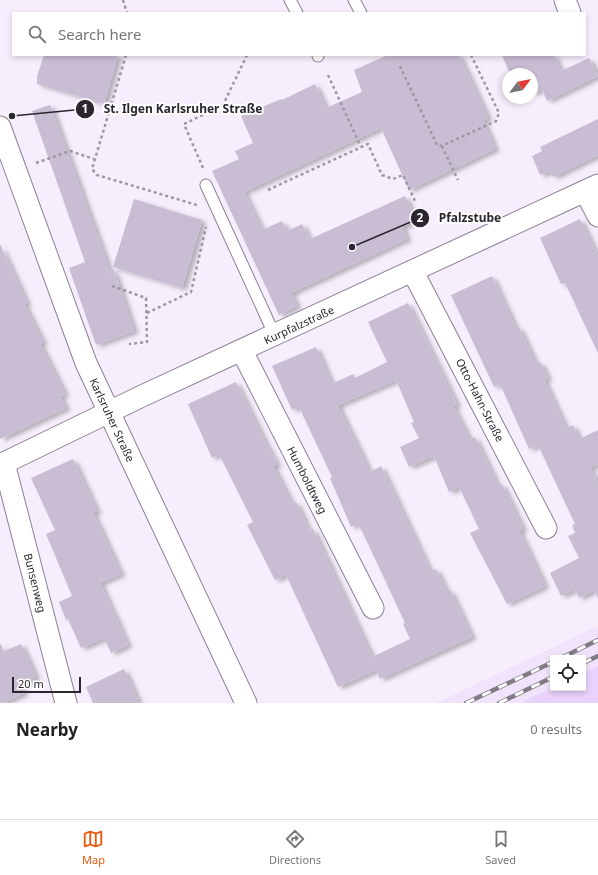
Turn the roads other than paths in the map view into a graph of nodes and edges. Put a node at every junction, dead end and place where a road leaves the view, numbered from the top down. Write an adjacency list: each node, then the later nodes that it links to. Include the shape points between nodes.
1 (290, 0): 4 (lane)
2 (354, 0): 5 (lane)
3 (565, 0): 6 (street)
4 (296, 12)
5 (360, 12)
6 (570, 12)
7 (0, 127): 14 (street, Karlsruher Straße, via 86,363)
8 (206, 185): 12 (lane)
9 (592, 188): 10 (street); 11 (street, Kurpfalzstraße)
10 (598, 216)
11 (413, 272): 12 (street, Kurpfalzstraße); 16 (street, Otto-Hahn-Straße)
12 (275, 336): 13 (street, Kurpfalzstraße)
13 (242, 352): 14 (street, Kurpfalzstraße, via 142,396); 17 (street, Humboldtweg)
14 (109, 414): 15 (street, Kurpfalzstraße); 19 (street, Karlsruher Straße)
15 (2, 464): 18 (street, Bunsenweg)
16 (546, 528)
17 (372, 608)
18 (66, 703)
19 (246, 703)

